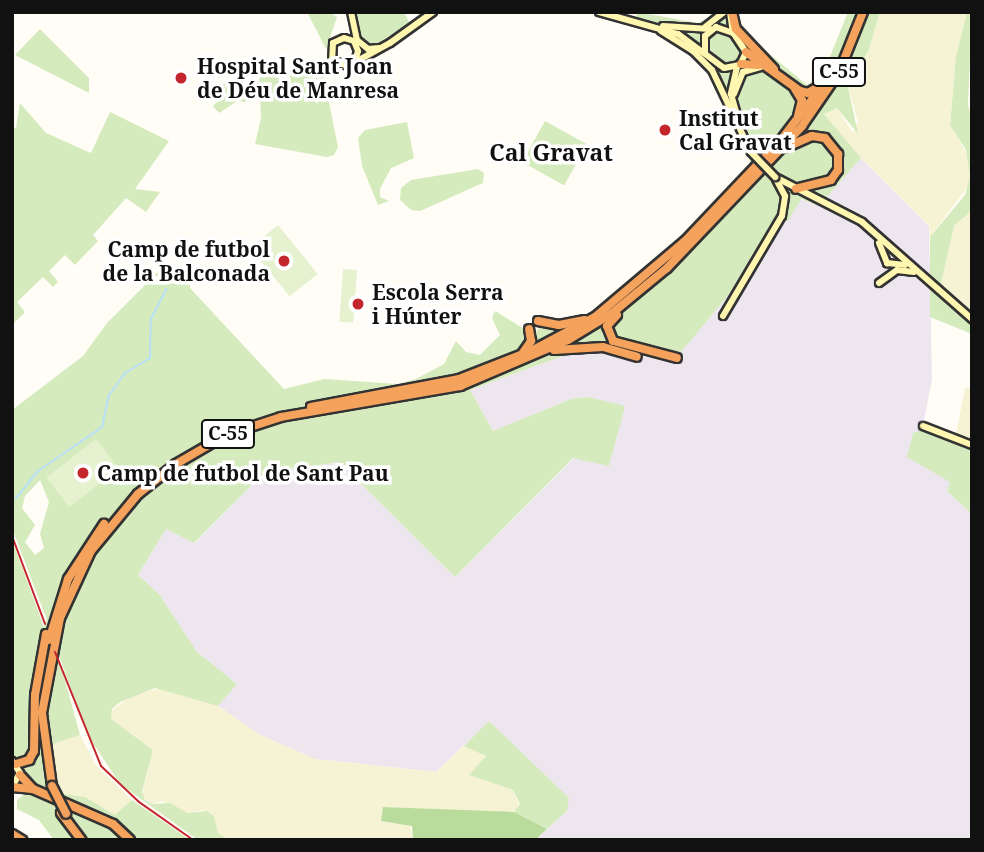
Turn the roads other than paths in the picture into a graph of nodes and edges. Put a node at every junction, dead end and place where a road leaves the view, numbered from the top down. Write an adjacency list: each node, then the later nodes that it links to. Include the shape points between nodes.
1 (351, 12): 11 (street, via 351,29 360,43)
2 (433, 12): 11 (street)
3 (599, 12): 6 (street)
4 (728, 12): 7 (street); 8 (street, via 712,24); 9 (street); 18 (highway, via 736,29)
5 (860, 12): 19 (highway, C-55); 25 (highway, C-55, via 839,72)
6 (649, 24): 8 (street); 12 (street, via 678,34); 20 (street, via 699,55)
7 (713, 28): 8 (street); 9 (street); 12 (street, via 703,41)
8 (690, 30)
9 (733, 33): 13 (street)
10 (358, 47): 11 (street); 15 (street); 15 (street, via 341,38 330,50 339,65)
11 (377, 50): 15 (street)
12 (705, 51): 14 (street)
13 (746, 52): 16 (street); 17 (highway)
14 (714, 61): 16 (street, via 727,69); 20 (street)
15 (355, 62)
16 (739, 65): 17 (highway); 22 (street, via 731,88)
17 (766, 66): 18 (highway); 22 (street, via 743,72)
18 (778, 74): 21 (highway)
19 (828, 80): 21 (highway, via 808,93); 23 (highway, C-55)
20 (722, 86): 24 (street)
21 (793, 87): 23 (highway, via 802,100)
22 (734, 100): 24 (street)
23 (795, 123): 37 (highway, C-55, via 663,263)
24 (745, 142): 26 (street, bridge)
25 (776, 155): 27 (highway, via 812,136 824,138 835,149 839,164 831,180); 35 (highway, C-55)
26 (775, 177): 27 (street); 36 (street, via 785,196 782,216)
27 (796, 189): 28 (street)
28 (855, 219): 29 (street); 30 (street)
29 (895, 253): 30 (street); 31 (street); 32 (street)
30 (885, 256): 31 (street, via 887,263)
31 (895, 264): 32 (street)
32 (907, 265): 33 (street)
33 (914, 272): 34 (street, via 897,270); 38 (street)
34 (880, 283)
35 (640, 290): 41 (highway, C-55, via 594,325); 44 (highway, via 608,323 608,335 620,344)
36 (723, 316)
37 (595, 317): 39 (highway, via 559,325); 42 (highway, C-55)
38 (972, 319)
39 (538, 321)
40 (529, 329): 42 (highway, via 531,341)
41 (540, 353): 43 (highway, via 603,347); 50 (highway, C-55, via 433,393 303,413 242,429 193,452 138,494 96,544 63,607 42,713)
42 (520, 355): 47 (highway, C-55, via 429,387 291,411 212,436 162,468 121,505)
43 (638, 357)
44 (677, 358)
45 (923, 426): 46 (street)
46 (972, 445)
47 (68, 579): 48 (highway, via 42,652 33,755); 50 (highway, C-55, via 51,629 40,691 40,750)
48 (14, 762): 49 (street)
49 (20, 775): 51 (street); 52 (highway)
50 (50, 786): 55 (highway, C-55, bridge, via 63,814)
51 (12, 787): 52 (highway)
52 (33, 789): 56 (highway, via 124,832)
53 (12, 834): 54 (highway)
54 (22, 840)
55 (84, 840)
56 (130, 840)

